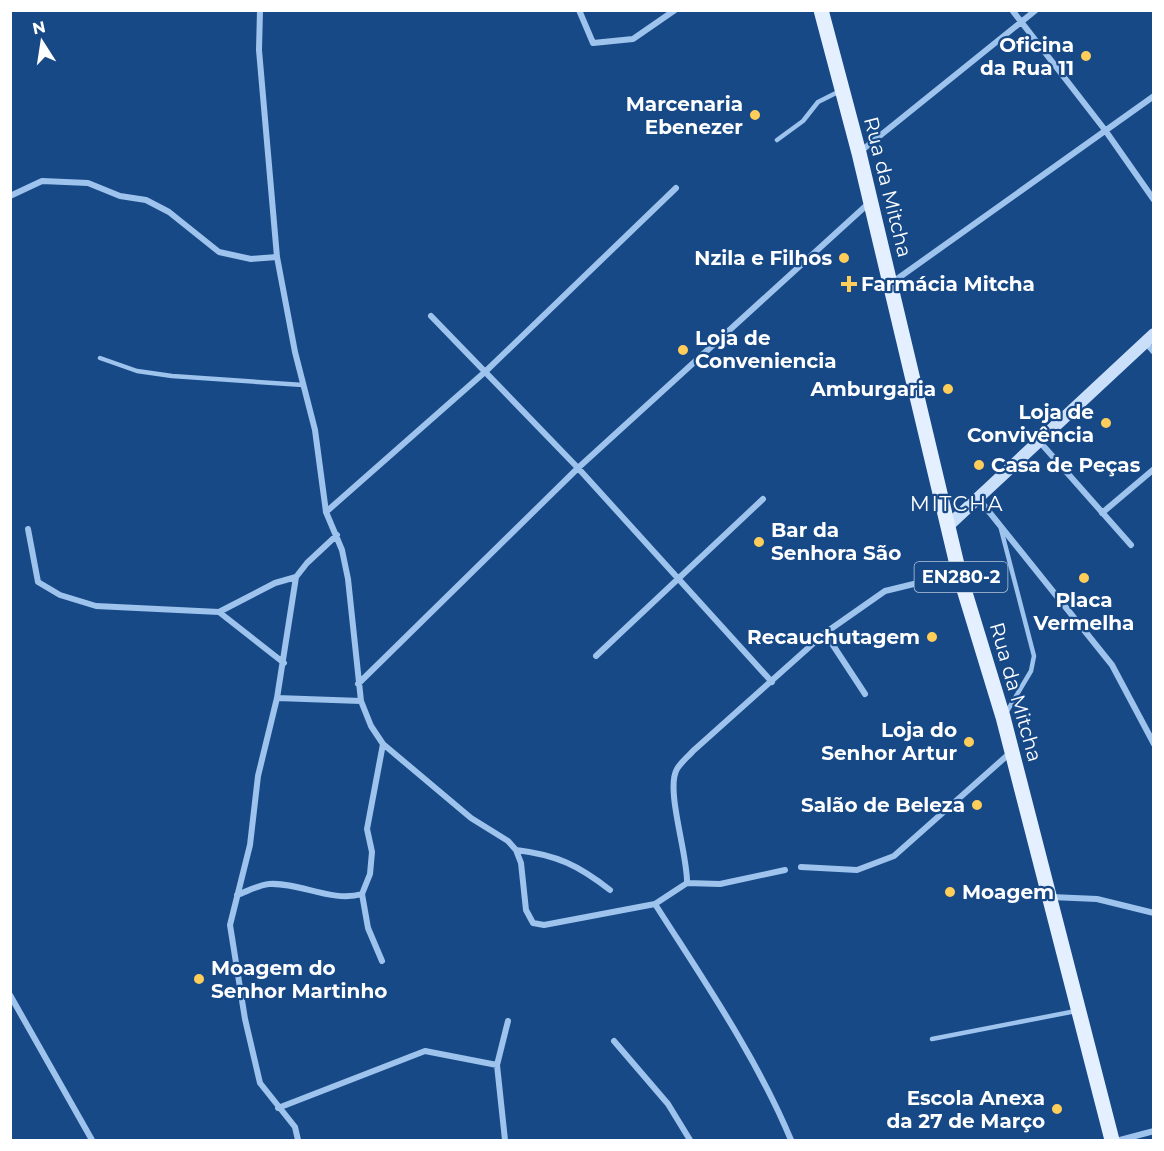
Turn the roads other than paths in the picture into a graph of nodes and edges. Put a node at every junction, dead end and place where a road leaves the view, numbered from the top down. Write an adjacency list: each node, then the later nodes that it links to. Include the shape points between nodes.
1 (260, 10): 17 (street, via 259,50)
2 (579, 10): 3 (street, via 593,43 633,39)
3 (675, 10)
4 (821, 10): 8 (main road, Rua da Mitcha / EN280-2)
5 (1012, 10): 7 (street)
6 (1036, 10): 7 (street)
7 (1021, 22): 10 (street); 12 (street)
8 (842, 90): 11 (lane, via 818,102 803,121); 12 (main road, Rua da Mitcha / EN280-2)
9 (1154, 96): 10 (street)
10 (1105, 130): 15 (street); 18 (street)
11 (777, 140)
12 (859, 153): 16 (main road, Rua da Mitcha / EN280-2)
13 (676, 188): 22 (street)
14 (10, 196): 17 (street, via 42,181 88,183 120,196 146,200 169,212 219,252 251,259)
15 (1154, 200)
16 (870, 202): 18 (main road, Rua da Mitcha / EN280-2); 25 (street)
17 (277, 258): 23 (street)
18 (890, 284): 31 (main road, Rua da Mitcha / EN280-2)
19 (431, 316): 22 (street)
20 (1151, 342): 24 (main road)
21 (100, 358): 23 (lane, via 137,371 172,376)
22 (486, 371): 25 (street); 29 (street)
23 (303, 385): 29 (street, via 315,430)
24 (1039, 441): 27 (main road); 30 (street)
25 (578, 468): 38 (street); 44 (street)
26 (1154, 469): 30 (street)
27 (978, 498): 31 (main road); 32 (street)
28 (763, 499): 38 (street)
29 (326, 512): 34 (street)
30 (1102, 513): 35 (street)
31 (949, 525): 36 (main road, Rua da Mitcha / EN280-2)
32 (1000, 526): 48 (lane, via 1034,656 1031,671); 50 (street, via 1112,665)
33 (28, 529): 39 (street, via 38,582 60,595 96,606)
34 (337, 535): 37 (street); 44 (street, via 348,579)
35 (1131, 545)
36 (959, 573): 40 (street, via 885,591); 48 (main road, Rua da Mitcha / EN280-2)
37 (296, 577): 39 (street, via 275,583); 42 (street)
38 (677, 578): 41 (street); 43 (street)
39 (219, 612): 42 (street)
40 (825, 633): 43 (street); 45 (street)
41 (596, 656)
42 (284, 663): 46 (street)
43 (772, 682): 55 (street, via 676,770 673,797 683,838)
44 (358, 684): 47 (street)
45 (865, 694)
46 (277, 698): 47 (street); 58 (street, via 258,776 250,845)
47 (361, 701): 49 (street)
48 (1003, 717): 51 (main road, Rua da Mitcha / EN280-2)
49 (383, 744): 52 (street, via 471,818); 57 (street, via 367,829 372,852 370,874)
50 (1154, 744)
51 (1012, 751): 53 (street, via 894,856 857,870); 59 (main road, Rua da Mitcha / EN280-2)
52 (516, 850): 56 (street, via 545,853 566,861); 60 (street, via 526,910 533,923 544,925)
53 (801, 867)
54 (785, 870): 55 (street, via 720,884)
55 (687, 883): 60 (street)
56 (610, 890)
57 (362, 894): 58 (street, via 346,899 307,888 268,884); 62 (street, via 368,928)
58 (237, 895): 69 (street, via 230,925 245,1018 260,1083)
59 (1049, 897): 61 (street, via 1096,899); 64 (main road, Rua da Mitcha / EN280-2)
60 (655, 904): 75 (street, via 734,1028)
61 (1154, 913)
62 (382, 961)
63 (10, 995): 71 (street)
64 (1079, 1010): 66 (lane); 76 (main road, Rua da Mitcha / EN280-2)
65 (508, 1021): 68 (street)
66 (932, 1039)
67 (614, 1041): 74 (street, via 668,1104)
68 (497, 1065): 69 (street, via 425,1051); 73 (street)
69 (278, 1108): 72 (street, via 295,1127)
70 (1154, 1131): 77 (street)
71 (93, 1140)
72 (298, 1140)
73 (505, 1140)
74 (690, 1140)
75 (791, 1140)
76 (1112, 1140)
77 (1120, 1140)

